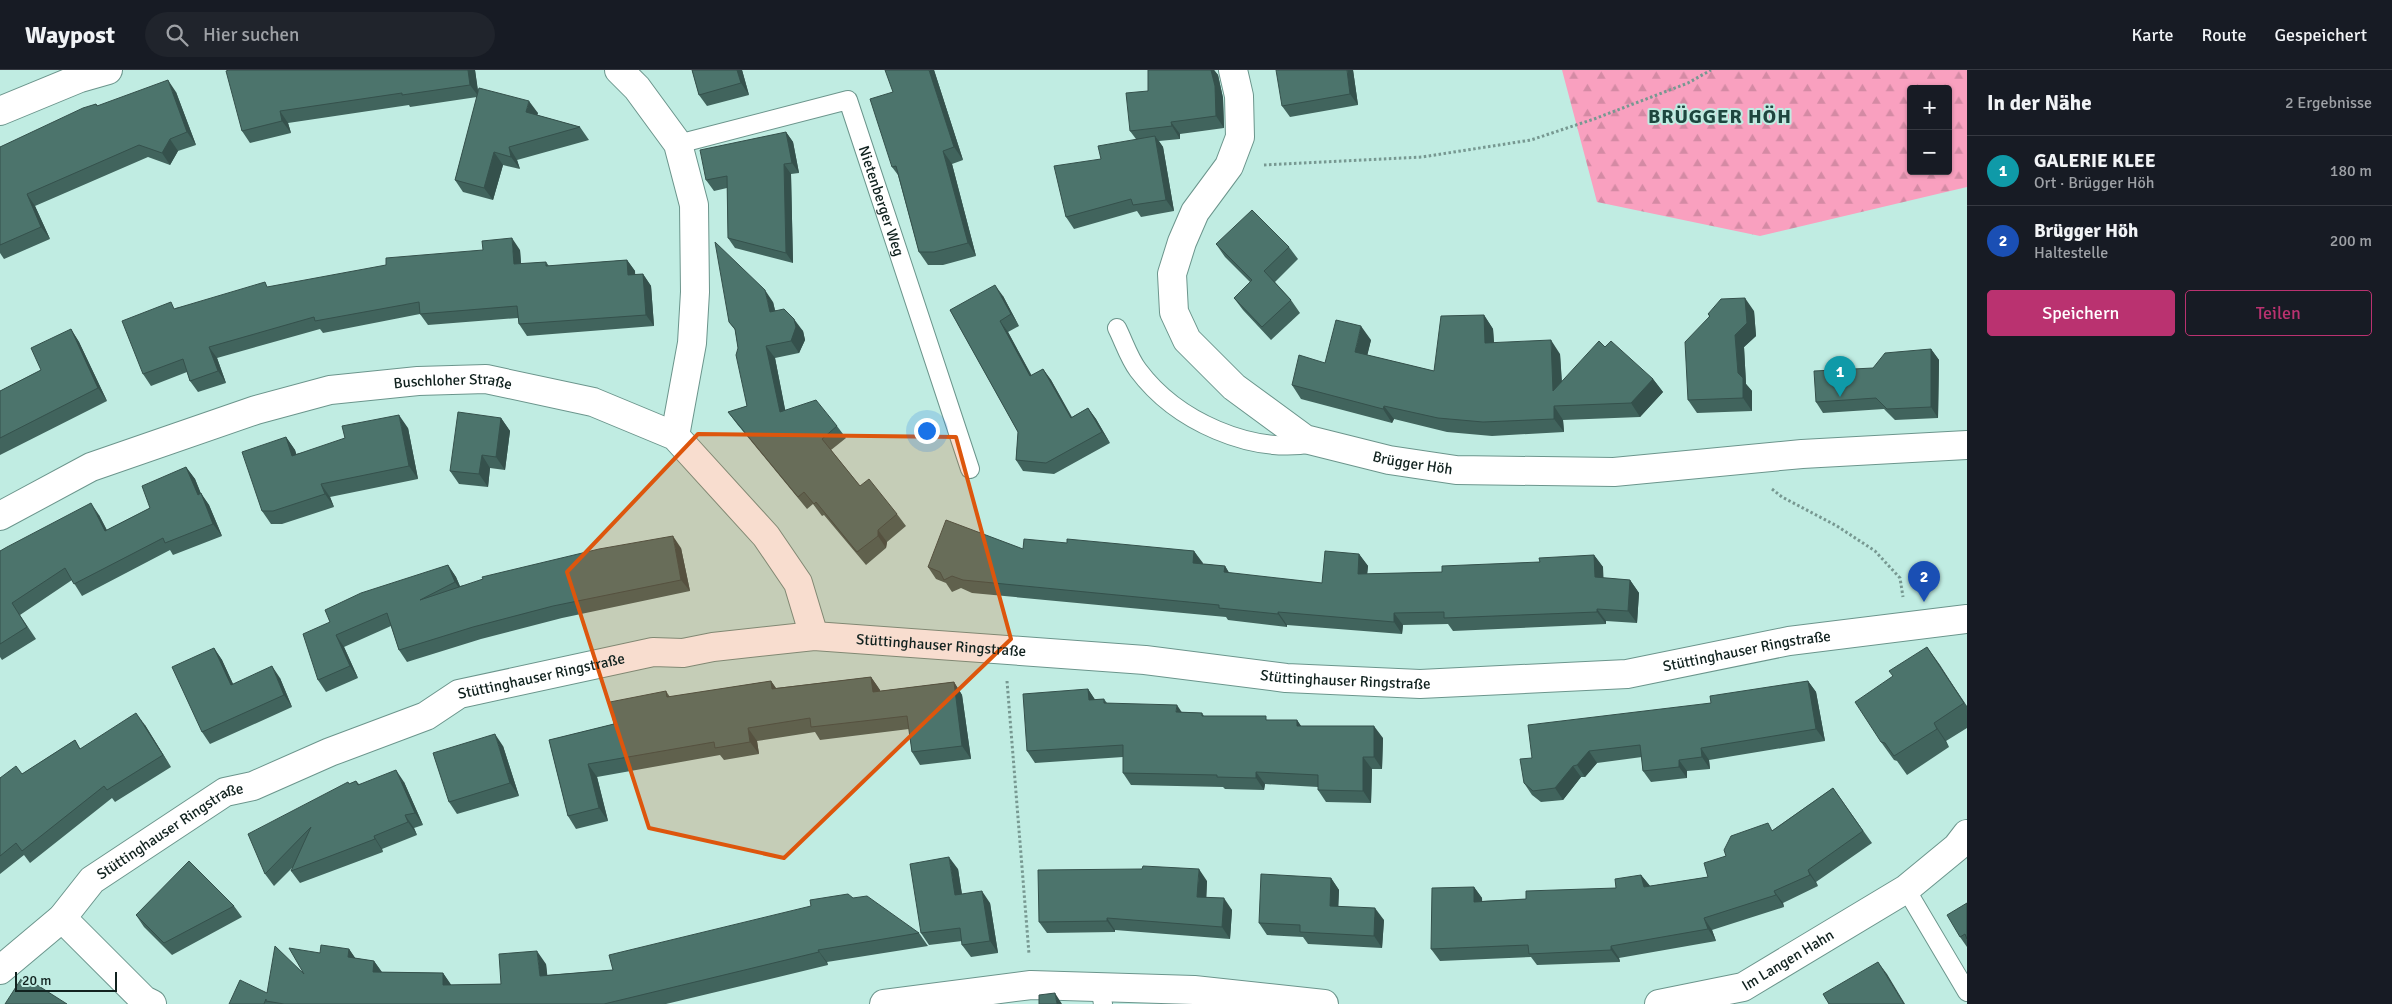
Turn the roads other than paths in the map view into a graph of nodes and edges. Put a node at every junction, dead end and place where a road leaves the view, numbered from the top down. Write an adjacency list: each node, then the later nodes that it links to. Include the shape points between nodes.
1 (108, 70): 4 (street)
2 (619, 70): 5 (street, via 637,88)
3 (1233, 70): 8 (street, Brügger Höh, via 1239,96 1240,137 1229,166 1195,212 1182,242 1172,274 1174,312 1186,340 1234,386 1306,440)
4 (0, 111)
5 (678, 144): 7 (street, via 694,205 695,292 692,343); 10 (lane, Nietenberger Weg, via 848,100)
6 (1117, 328): 8 (lane, via 1138,369 1169,402 1210,428 1256,441 1296,446)
7 (675, 436): 11 (street, Buschloher Straße, via 593,402 486,379 418,381 330,390 256,410 91,468); 13 (street, Buschloher Straße, via 766,536 798,583)
8 (1317, 442): 9 (street, Brügger Höh, via 1389,460 1456,470 1614,472 1802,454)
9 (1967, 445)
10 (970, 470)
11 (0, 516)
12 (1967, 619): 13 (street, Stüttinghauser Ringstraße, via 1789,641 1627,674 1420,684 1286,678 1145,660)
13 (814, 636): 16 (street, Stüttinghauser Ringstraße, via 713,647 683,654 653,652 459,694 426,716 330,752 253,786 225,792 92,880)
14 (1967, 834): 15 (street, Im Langen Hahn)
15 (1906, 889): 18 (lane); 20 (street, Im Langen Hahn)
16 (62, 918): 17 (street, Stüttinghauser Ringstraße); 21 (street, via 144,1000)
17 (0, 970)
18 (1967, 992)
19 (1102, 995): 22 (street, via 1031,985); 23 (street, via 1194,990)
20 (1748, 996): 24 (street, Im Langen Hahn)
21 (152, 1004)
22 (884, 1004)
23 (1324, 1004)
24 (1659, 1004)

